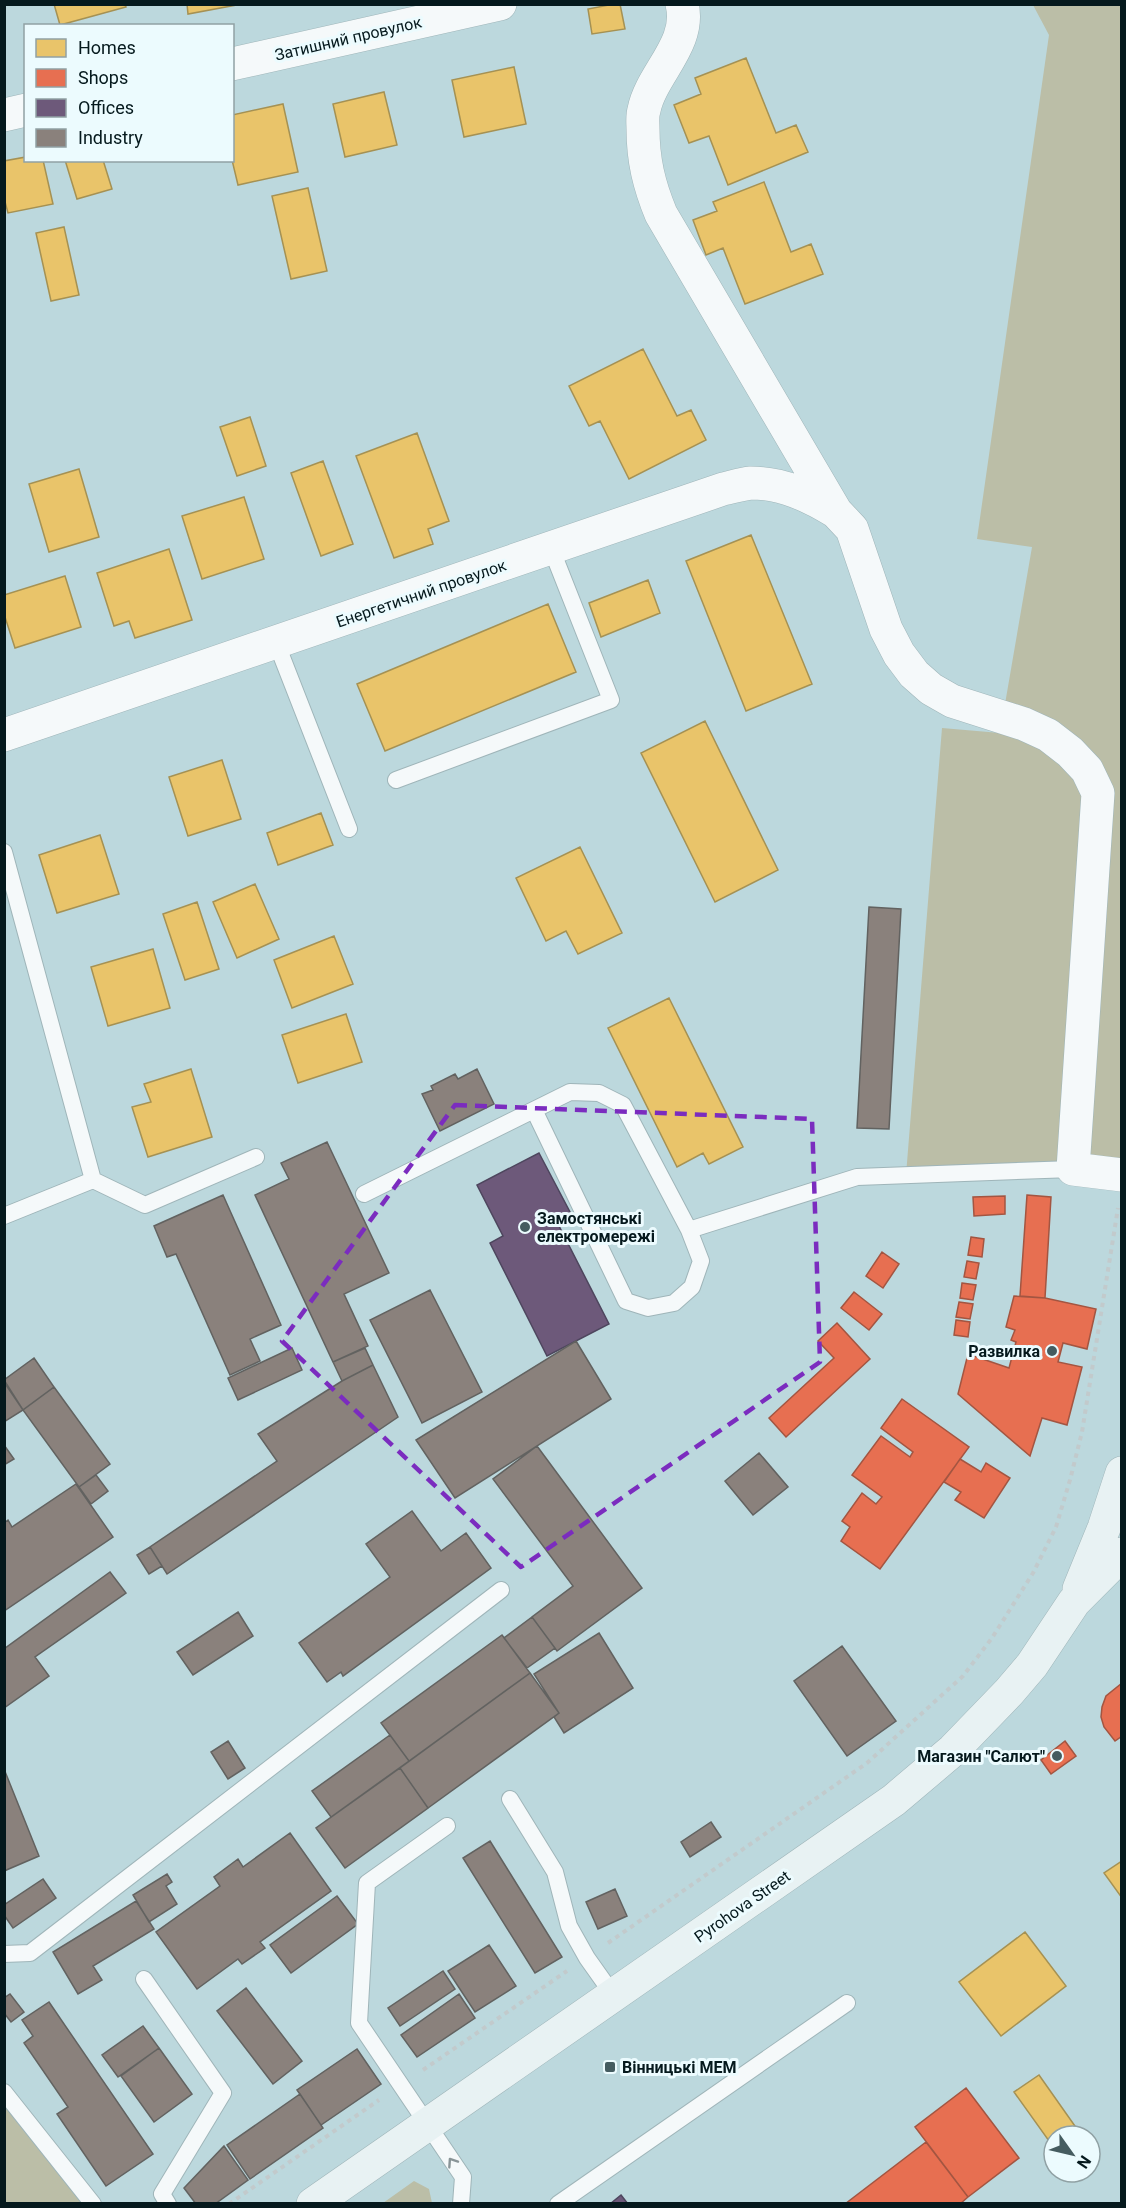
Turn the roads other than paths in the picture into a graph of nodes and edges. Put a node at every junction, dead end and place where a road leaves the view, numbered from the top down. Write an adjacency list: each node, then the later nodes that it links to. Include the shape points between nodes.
1 (500, 4): 3 (street, Затишний провулок)
2 (682, 4): 6 (street, via 679,40 655,80 644,111 643,150 649,184 661,214)
3 (234, 64)
4 (24, 110): 5 (street)
5 (4, 115)
6 (836, 512): 7 (street, Енергетичний провулок, via 806,494 750,483); 15 (street, via 852,529 886,628 914,674 952,701 1024,723 1048,735 1087,770 1098,793)
7 (551, 548): 8 (street, Енергетичний провулок); 10 (lane, via 611,700)
8 (276, 642): 9 (street, Енергетичний провулок); 11 (lane)
9 (4, 735)
10 (396, 780)
11 (349, 829)
12 (4, 852): 16 (lane)
13 (534, 1110): 18 (lane); 20 (lane, via 570,1092 599,1094 623,1105); 20 (lane, via 626,1301 648,1308 674,1303 692,1287 701,1261)
14 (256, 1157): 16 (lane, via 144,1205)
15 (1073, 1169): 17 (street); 20 (lane, via 857,1177)
16 (93, 1180): 19 (lane)
17 (1120, 1190)
18 (364, 1194)
19 (4, 1216)
20 (690, 1230)
21 (1122, 1473): 24 (main road)
22 (1122, 1554): 24 (main road, Pyrohova Street)
23 (501, 1590): 27 (lane, via 30,1953)
24 (1074, 1602): 29 (main road, Pyrohova Street, via 1032,1665 952,1750 894,1800)
25 (510, 1800): 29 (lane, via 555,1872 569,1926)
26 (447, 1826): 32 (lane, via 367,1883 359,2023)
27 (4, 1954)
28 (144, 1979): 34 (lane, via 223,2093 162,2194)
29 (614, 1995): 32 (main road, Pyrohova Street)
30 (847, 2003): 37 (lane)
31 (4, 2091): 33 (lane)
32 (427, 2124): 35 (main road, Pyrohova Street); 36 (lane, one-way to 32, via 463,2177)
33 (93, 2204)
34 (168, 2204)
35 (313, 2204)
36 (461, 2204)
37 (558, 2204)

